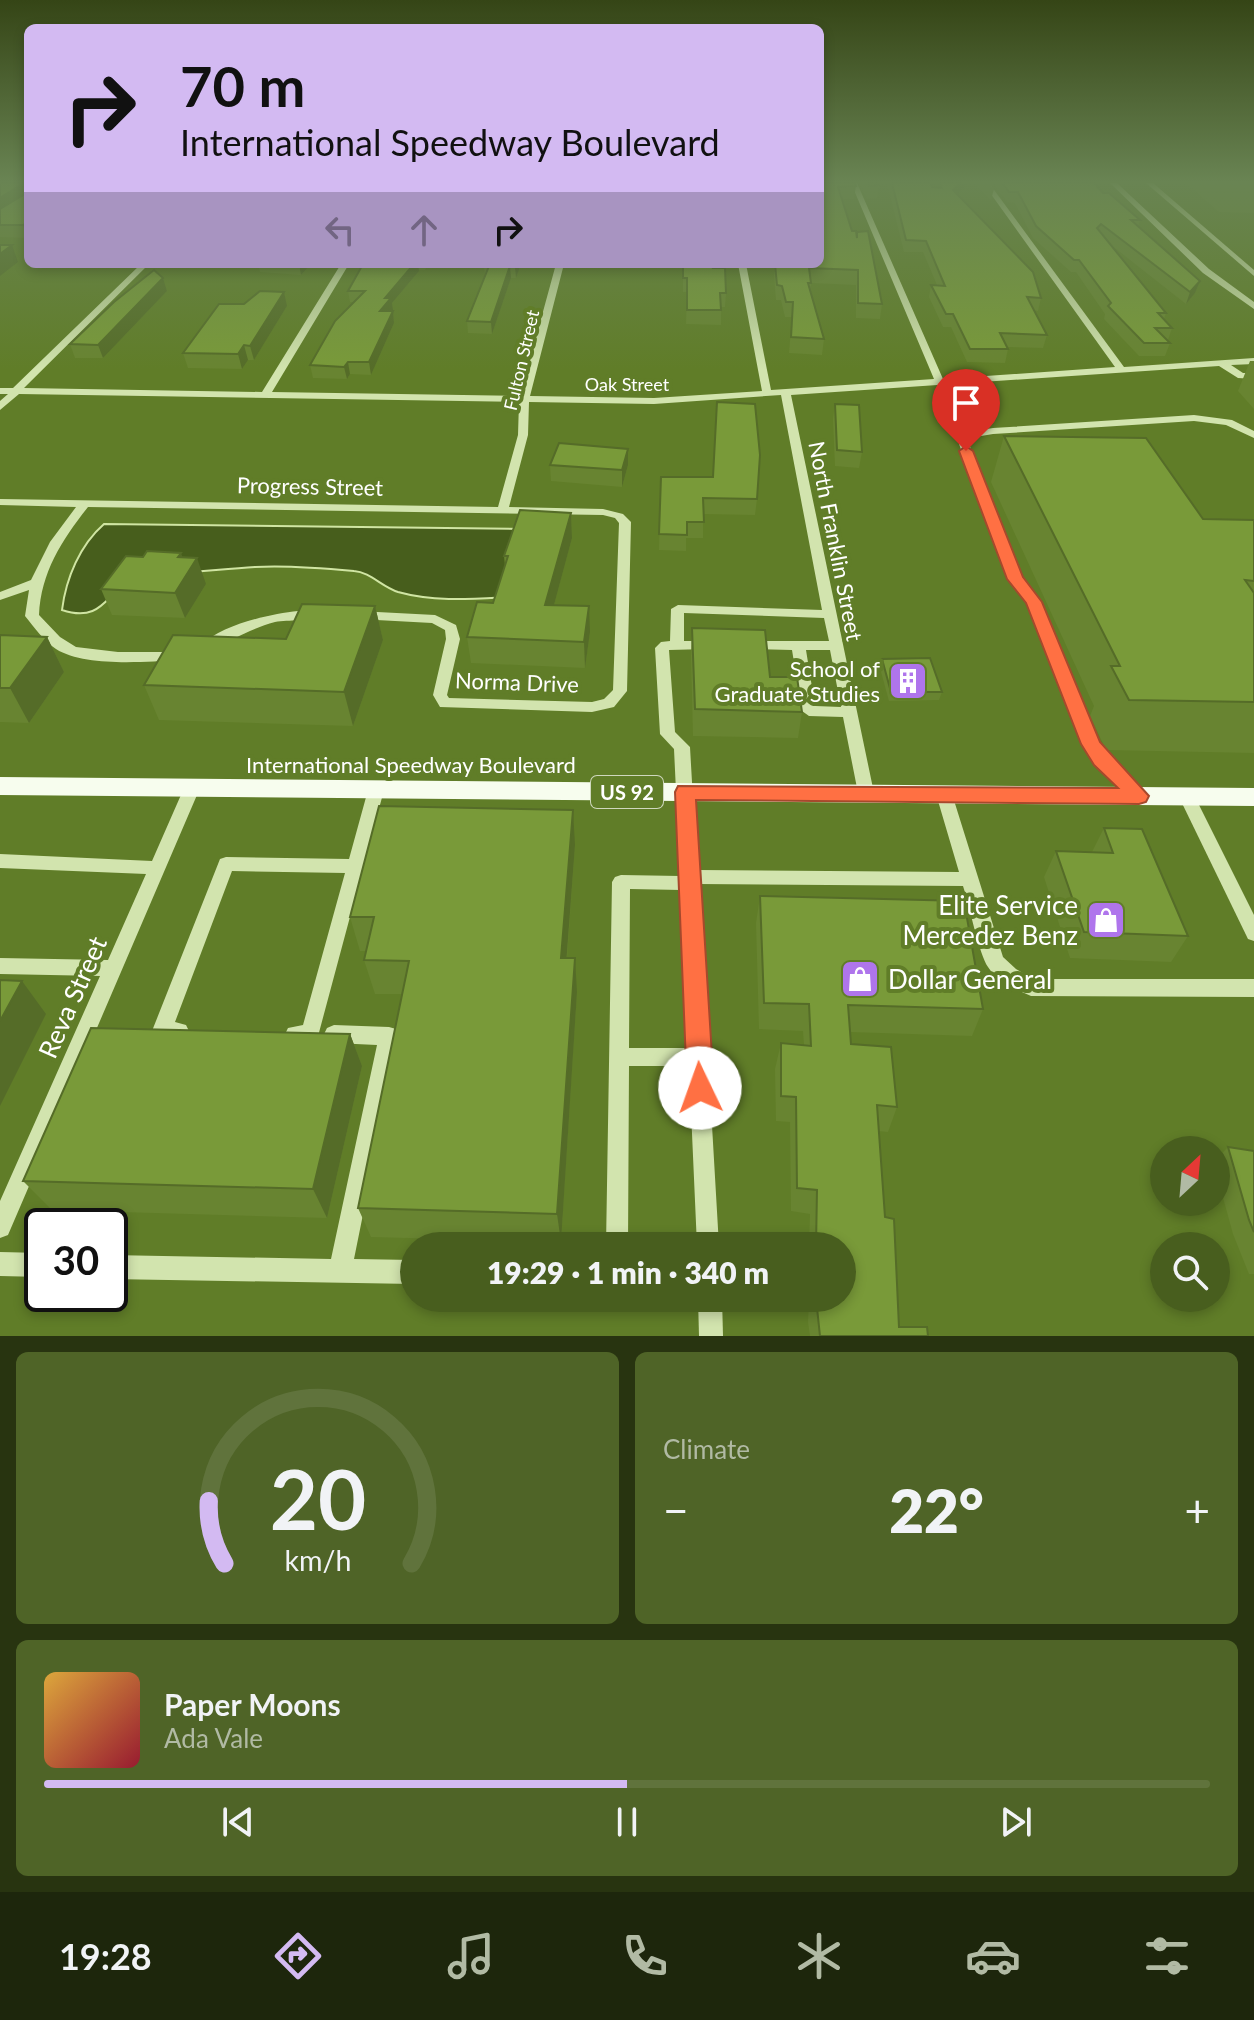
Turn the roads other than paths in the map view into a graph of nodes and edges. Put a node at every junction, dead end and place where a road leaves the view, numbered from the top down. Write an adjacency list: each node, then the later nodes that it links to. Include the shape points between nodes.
1 (881, 245): 15 (street)
2 (1031, 245): 13 (street)
3 (1179, 245): 10 (street)
4 (1221, 245): 9 (street)
5 (141, 268): 17 (street)
6 (343, 268): 20 (street)
7 (559, 268): 21 (street, Fulton Street)
8 (743, 268): 19 (street)
9 (1254, 274)
10 (1254, 306)
11 (1254, 361): 12 (street, Oak Street)
12 (1221, 363): 13 (street, Oak Street); 14 (street, via 1241,376)
13 (1120, 368): 15 (street, Oak Street)
14 (1254, 376)
15 (940, 382): 18 (street, Oak Street)
16 (0, 391): 17 (street, Oak Street)
17 (15, 391): 20 (street, Oak Street); 22 (street)
18 (785, 391): 19 (street, Oak Street); 30 (street, North Franklin Street)
19 (767, 393): 21 (street, Oak Street, via 654,401)
20 (265, 396): 21 (street, Oak Street)
21 (524, 400): 26 (street, Fulton Street, via 523,435)
22 (0, 407)
23 (1254, 435): 41 (street, via 1228,422 1194,418 993,431 967,438 966,451 1015,579 1034,602 1091,744)
24 (0, 502): 25 (street, Progress Street)
25 (85, 503): 26 (street, Progress Street); 28 (street, via 53,542)
26 (503, 509): 27 (street, Progress Street)
27 (619, 516): 28 (street, Norma Drive, via 625,522 620,691 609,703 592,707 445,703 440,695 451,628 424,617 279,615 176,655 79,653 63,647 32,616)
28 (35, 583): 29 (street)
29 (0, 596)
30 (830, 614): 32 (street, via 678,609); 33 (street, North Franklin Street)
31 (798, 645): 32 (street); 33 (street); 34 (street, via 809,711)
32 (670, 646): 38 (street, via 668,734 682,747)
33 (836, 646): 34 (street, North Franklin Street)
34 (850, 712): 39 (street, North Franklin Street)
35 (0, 786): 36 (main road, International Speedway Boulevard / US 92)
36 (192, 788): 37 (main road, International Speedway Boulevard / US 92); 46 (street, Reva Street)
37 (376, 790): 38 (main road, International Speedway Boulevard / US 92); 45 (street)
38 (685, 792): 39 (main road, International Speedway Boulevard / US 92); 48 (street)
39 (866, 793): 40 (main road, International Speedway Boulevard / US 92)
40 (944, 794): 41 (main road, International Speedway Boulevard / US 92); 47 (street)
41 (1139, 796): 42 (main road, International Speedway Boulevard / US 92)
42 (1187, 797): 43 (main road, International Speedway Boulevard / US 92); 49 (street)
43 (1254, 797)
44 (0, 861): 46 (street)
45 (353, 866): 53 (street, via 226,864 154,1031); 55 (street)
46 (157, 868): 51 (street, Reva Street)
47 (971, 879): 48 (street); 52 (street, via 995,962 1031,987)
48 (690, 880): 56 (street, via 621,882); 57 (street)
49 (1254, 933)
50 (0, 966): 51 (street)
51 (113, 968): 58 (street, Reva Street, via 94,1031)
52 (1254, 988)
53 (192, 1031)
54 (281, 1033): 55 (street)
55 (310, 1034): 64 (street, via 389,1036)
56 (619, 1057): 57 (street); 59 (street)
57 (699, 1057): 60 (street)
58 (3, 1214)
59 (617, 1232)
60 (707, 1232)
61 (0, 1264): 62 (street)
62 (24, 1265)
63 (128, 1267): 64 (street)
64 (340, 1271): 65 (street)
65 (400, 1272)
66 (710, 1312): 67 (street)
67 (711, 1336)

